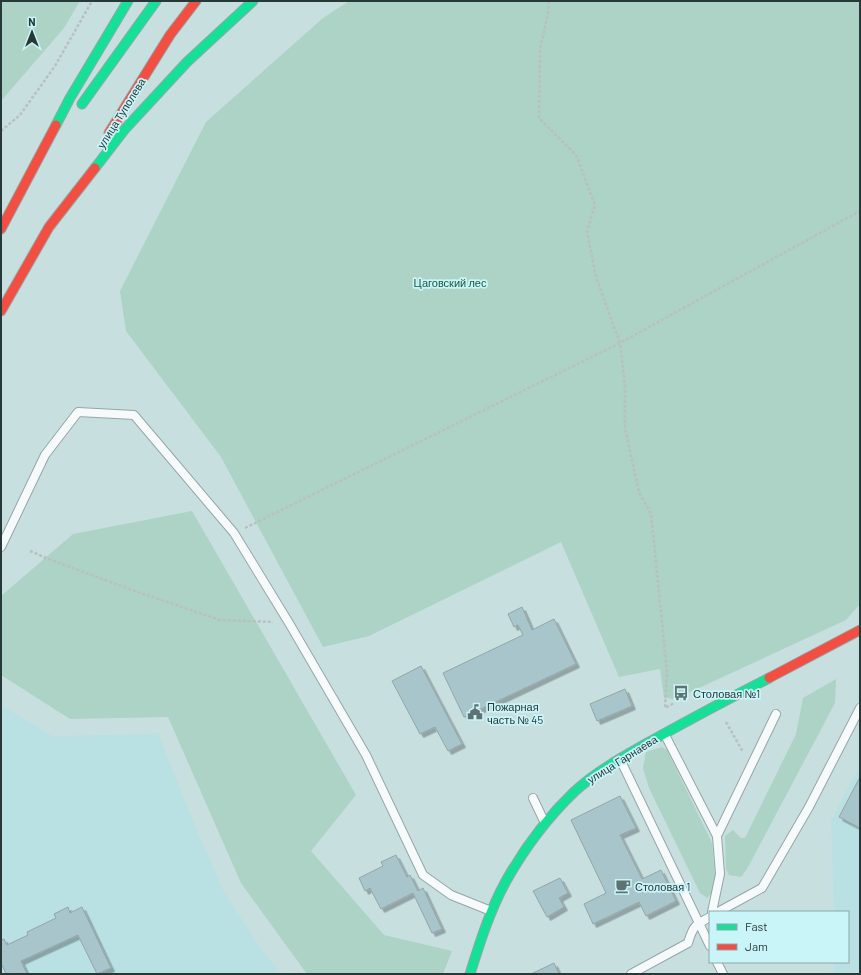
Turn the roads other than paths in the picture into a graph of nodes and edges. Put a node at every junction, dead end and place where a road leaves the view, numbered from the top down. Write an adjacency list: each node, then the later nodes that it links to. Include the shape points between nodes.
1 (128, 1): 7 (main road, via 70,98)
2 (156, 1): 5 (main road)
3 (196, 1): 8 (main road, улица Туполева, via 170,35)
4 (252, 1): 8 (main road, via 187,62 125,129)
5 (77, 112)
6 (63, 131): 7 (main road)
7 (27, 182): 9 (main road)
8 (49, 227): 10 (main road)
9 (1, 229)
10 (1, 311)
11 (1, 547): 20 (lane, via 45,455 78,412 134,415 234,533 366,755 423,875 451,895)
12 (860, 630): 15 (main road, улица Гарнаева)
13 (860, 708): 22 (lane, via 809,808 762,888)
14 (776, 714): 19 (lane)
15 (664, 734): 16 (main road, улица Гарнаева); 19 (lane)
16 (620, 758): 18 (main road, улица Гарнаева, via 582,785); 24 (lane)
17 (533, 798): 18 (lane)
18 (546, 823): 20 (main road, улица Гарнаева, via 515,867)
19 (717, 836): 21 (lane, via 720,874)
20 (492, 911): 27 (main road, улица Гарнаева)
21 (712, 911)
22 (720, 911)
23 (709, 918): 24 (lane)
24 (699, 923): 25 (lane); 28 (lane, via 692,930 688,943)
25 (709, 944)
26 (718, 963): 29 (lane)
27 (470, 974)
28 (631, 974)
29 (723, 974)

